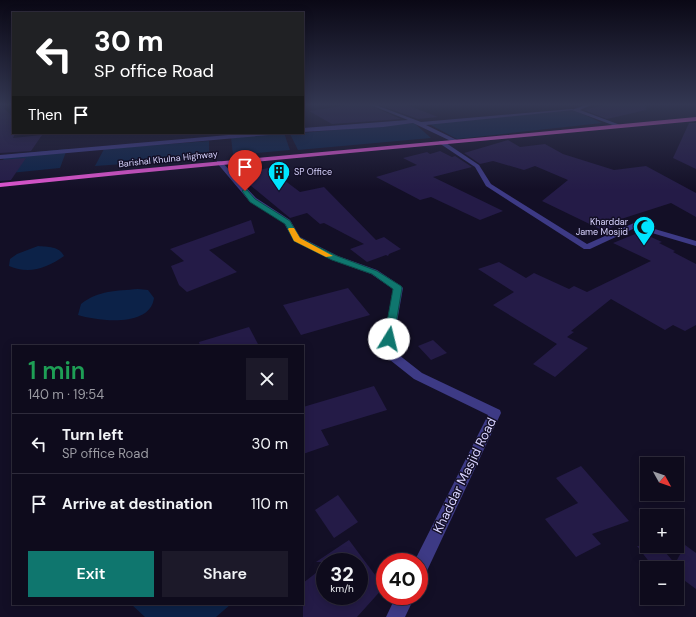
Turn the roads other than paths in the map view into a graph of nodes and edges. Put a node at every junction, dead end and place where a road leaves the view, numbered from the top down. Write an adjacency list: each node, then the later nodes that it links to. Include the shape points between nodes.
1 (438, 133): 4 (street)
2 (545, 133): 4 (highway, Barishal Khulna Highway)
3 (258, 134): 6 (street)
4 (455, 141): 5 (highway, Barishal Khulna Highway)
5 (441, 142): 7 (highway, Barishal Khulna Highway, via 344,153); 9 (street, via 477,166 488,185 587,247 634,225)
6 (0, 157)
7 (219, 162): 8 (highway, Barishal Khulna Highway); 10 (street, Khaddar Masjid Road, via 253,200 287,222 297,239 334,258 374,272 398,288 389,339 394,357 418,376 495,413)
8 (0, 185)
9 (696, 244)
10 (426, 553)
11 (402, 605): 12 (street)
12 (396, 617)

